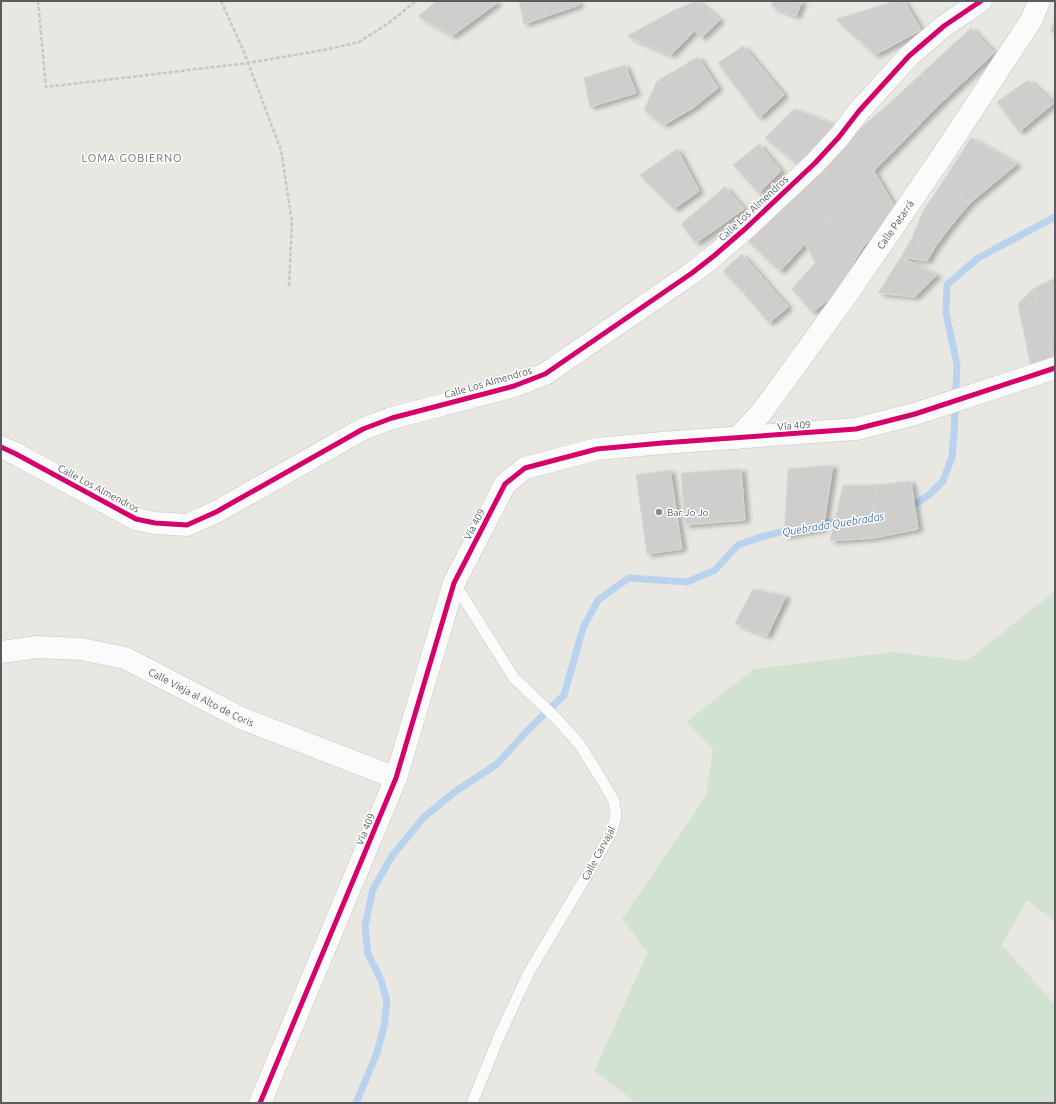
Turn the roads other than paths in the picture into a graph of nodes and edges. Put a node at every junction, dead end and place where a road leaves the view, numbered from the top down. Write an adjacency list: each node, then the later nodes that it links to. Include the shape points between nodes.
1 (981, 1): 5 (street, Calle Los Almendros, via 944,26 909,56 859,111 839,138 715,255 545,374 514,386 392,418 363,429 216,512 187,525 136,519)
2 (1039, 1): 4 (street, Calle Patarrá, via 1032,19 846,296 761,413)
3 (1055, 368): 4 (street, Vía 409, via 915,414 856,430)
4 (737, 438): 6 (street, Vía 409, via 596,449 525,468 505,484)
5 (1, 447)
6 (454, 583): 8 (street, Vía 409); 10 (lane, Calle Carvajal, via 514,678 580,744 614,801 616,816 612,831 597,858 528,974)
7 (1, 652): 8 (street, Calle Vieja al Alto de Coris, via 38,647 81,649 125,658 241,718)
8 (396, 778): 9 (street, Vía 409)
9 (260, 1103)
10 (472, 1103)

